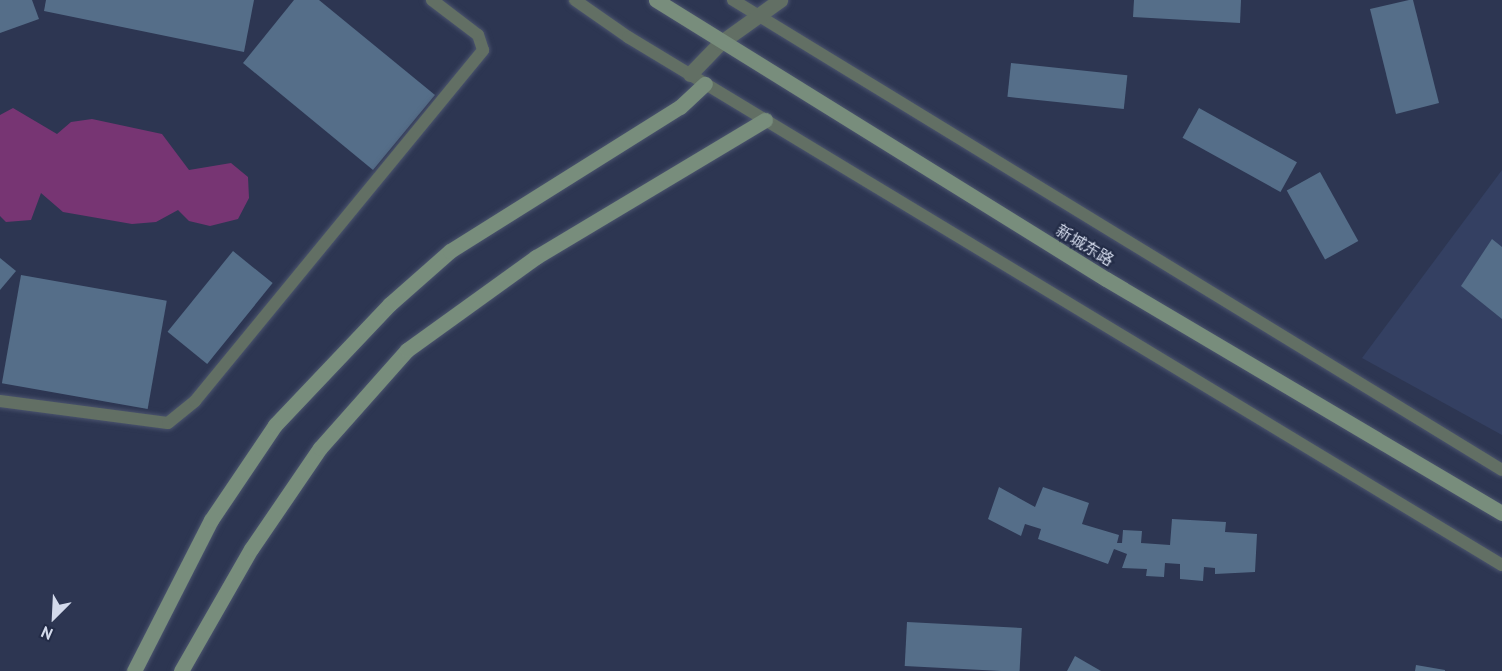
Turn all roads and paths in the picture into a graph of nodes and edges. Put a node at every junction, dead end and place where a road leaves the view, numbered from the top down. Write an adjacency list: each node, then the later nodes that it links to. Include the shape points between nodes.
1 (432, 0): 11 (lane, via 478,35 483,50 195,401 168,423)
2 (575, 0): 8 (lane)
3 (656, 0): 7 (main road, 新城东路)
4 (733, 0): 6 (lane)
5 (780, 0): 6 (street)
6 (755, 14): 7 (street); 12 (lane)
7 (720, 43): 8 (street); 13 (main road, 新城东路)
8 (690, 74): 9 (lane)
9 (705, 84): 10 (lane); 15 (main road, via 680,107 450,251 390,304 275,425 211,520)
10 (765, 120): 14 (lane); 16 (main road, via 536,257 407,350 320,448 251,549)
11 (0, 401)
12 (1502, 470)
13 (1502, 513)
14 (1502, 565)
15 (134, 671)
16 (181, 671)

